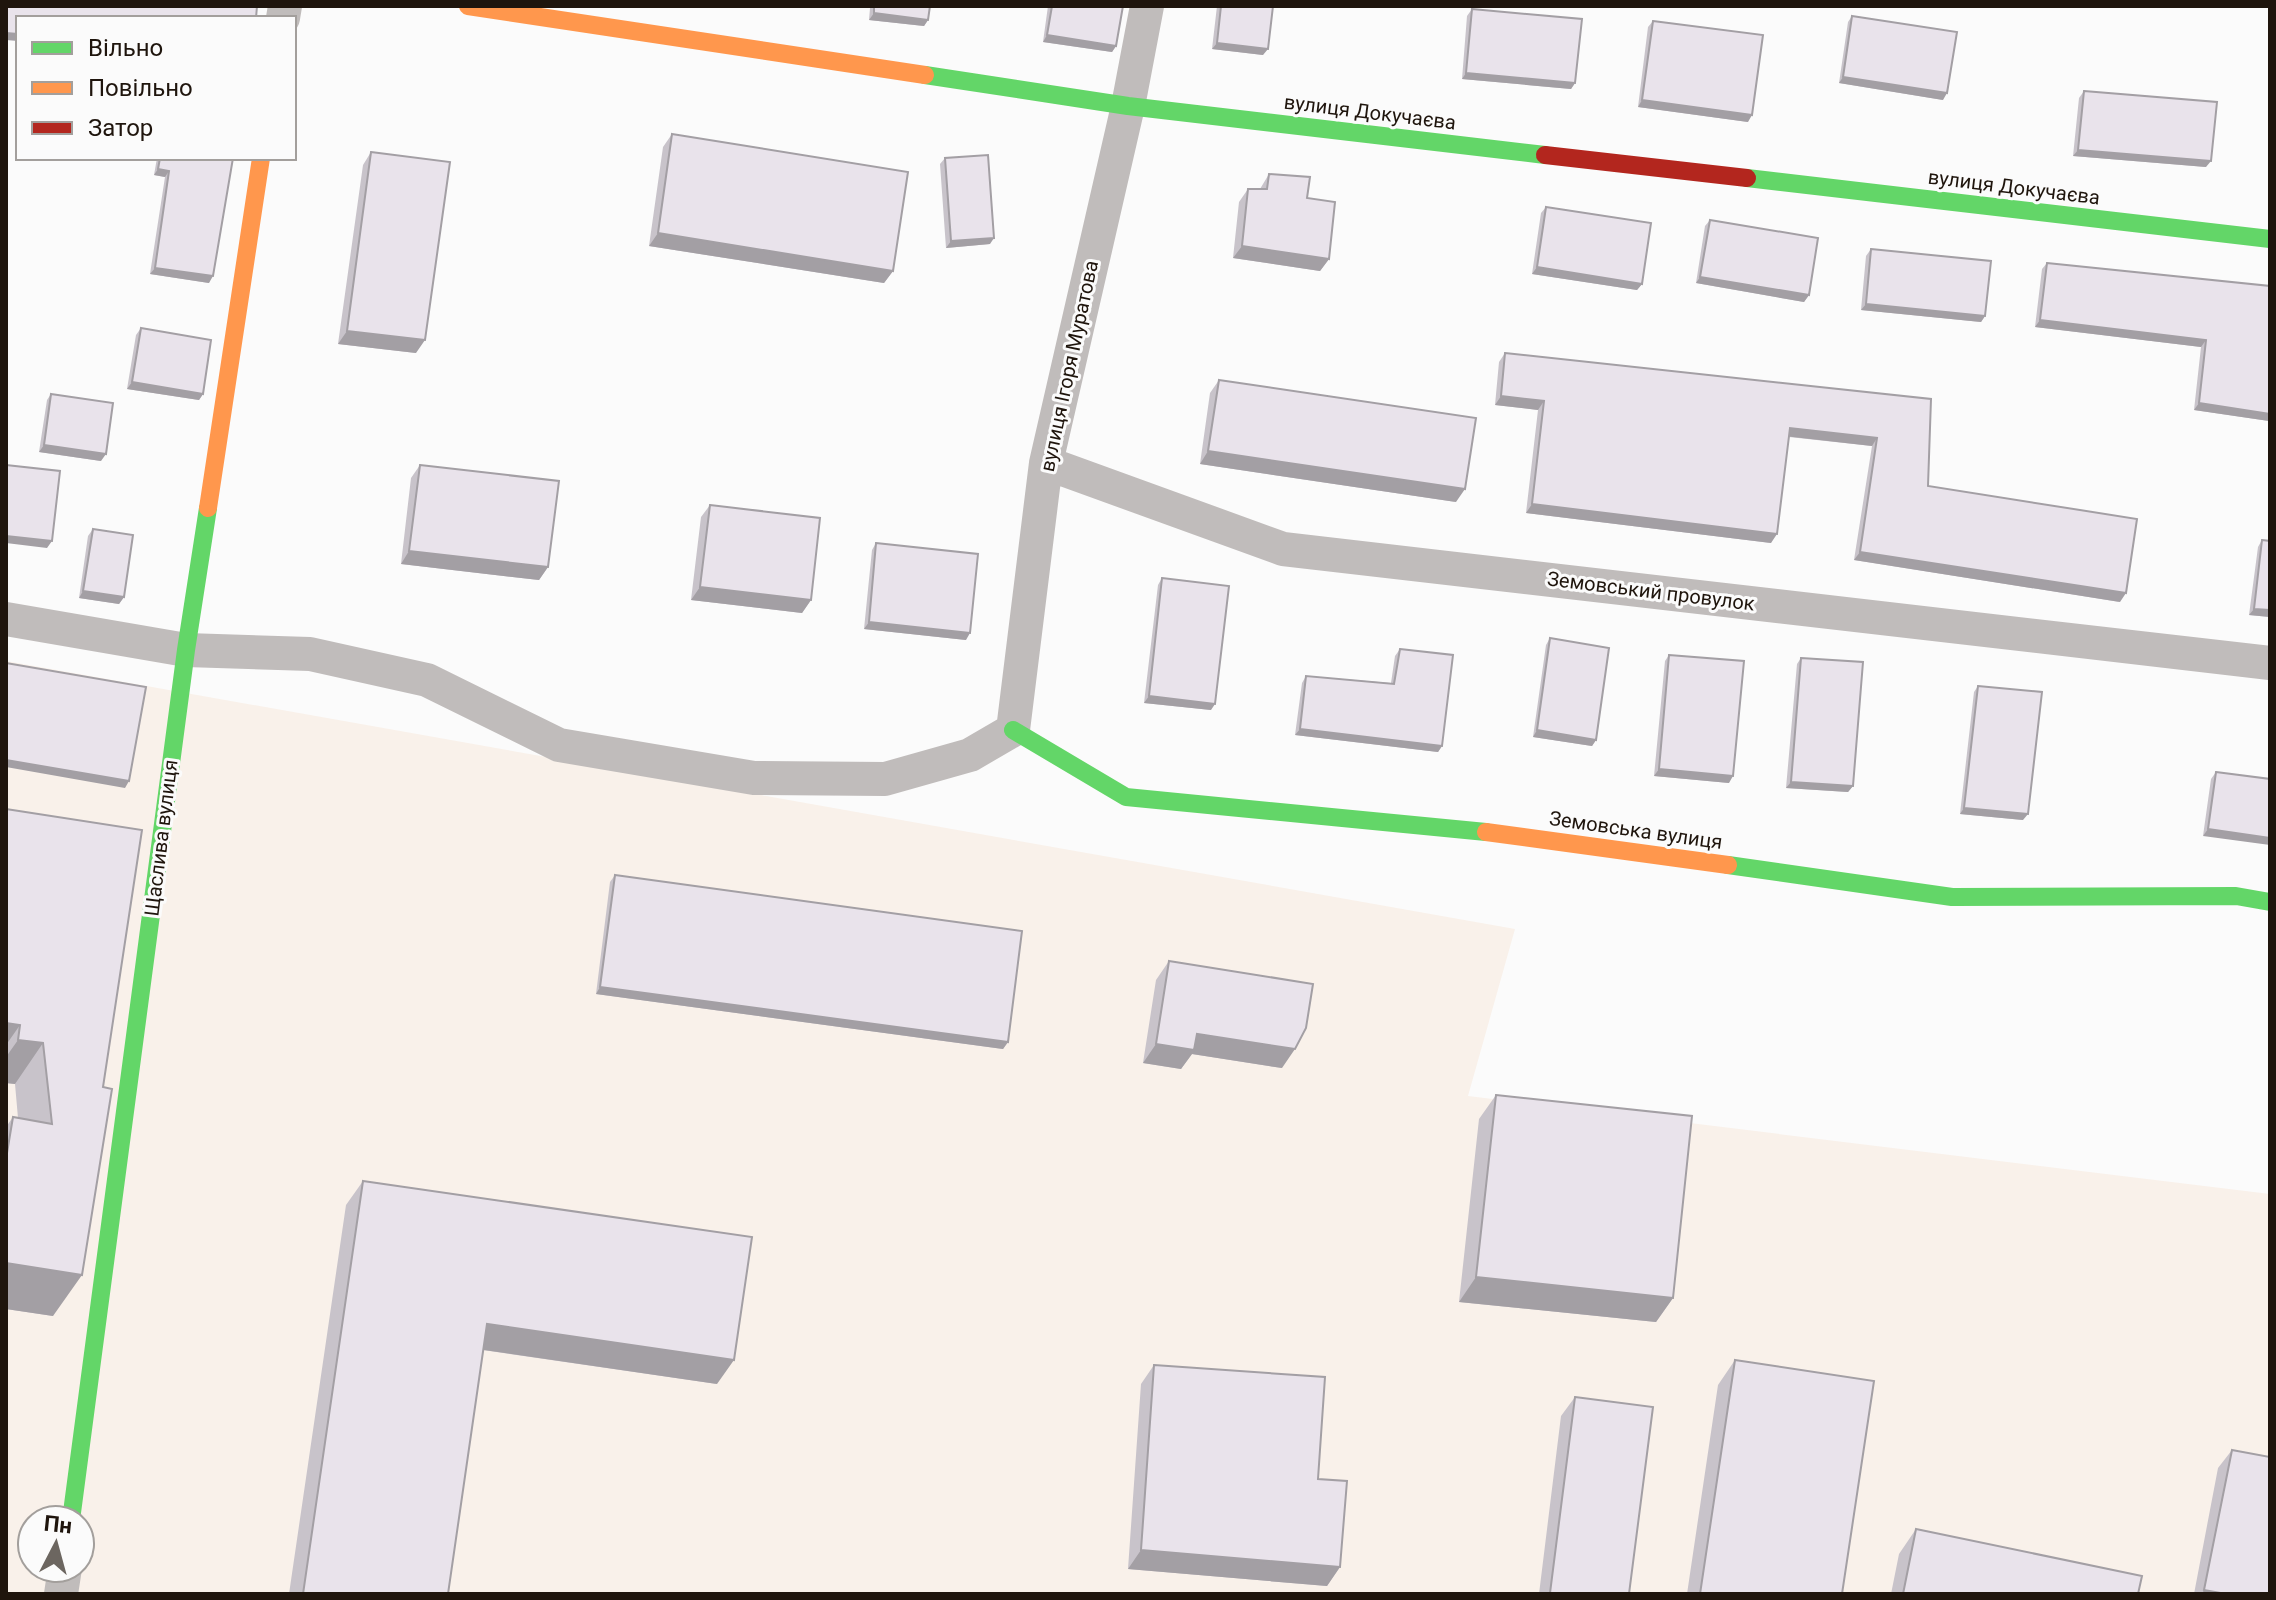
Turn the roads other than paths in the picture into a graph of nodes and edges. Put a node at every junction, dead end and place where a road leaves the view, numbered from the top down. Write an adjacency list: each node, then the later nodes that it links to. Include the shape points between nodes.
1 (468, 6): 3 (street, вулиця Докучаєва)
2 (1147, 6): 3 (street, вулиця Ігоря Муратова)
3 (1128, 106): 5 (street, вулиця Докучаєва); 6 (street, вулиця Ігоря Муратова)
4 (261, 160): 8 (street, Щаслива вулиця)
5 (2270, 239)
6 (1046, 463): 9 (street, Земовський провулок, via 1283,549); 10 (street, вулиця Ігоря Муратова)
7 (6, 619): 8 (street)
8 (186, 650): 10 (street, via 310,654 427,680 559,745 754,778 885,779 970,755); 12 (street, Щаслива вулиця)
9 (2270, 663)
10 (1013, 730): 11 (street, Земовська вулиця, via 1126,797 1532,837 1952,897 2236,896)
11 (2270, 902)
12 (73, 1504)

